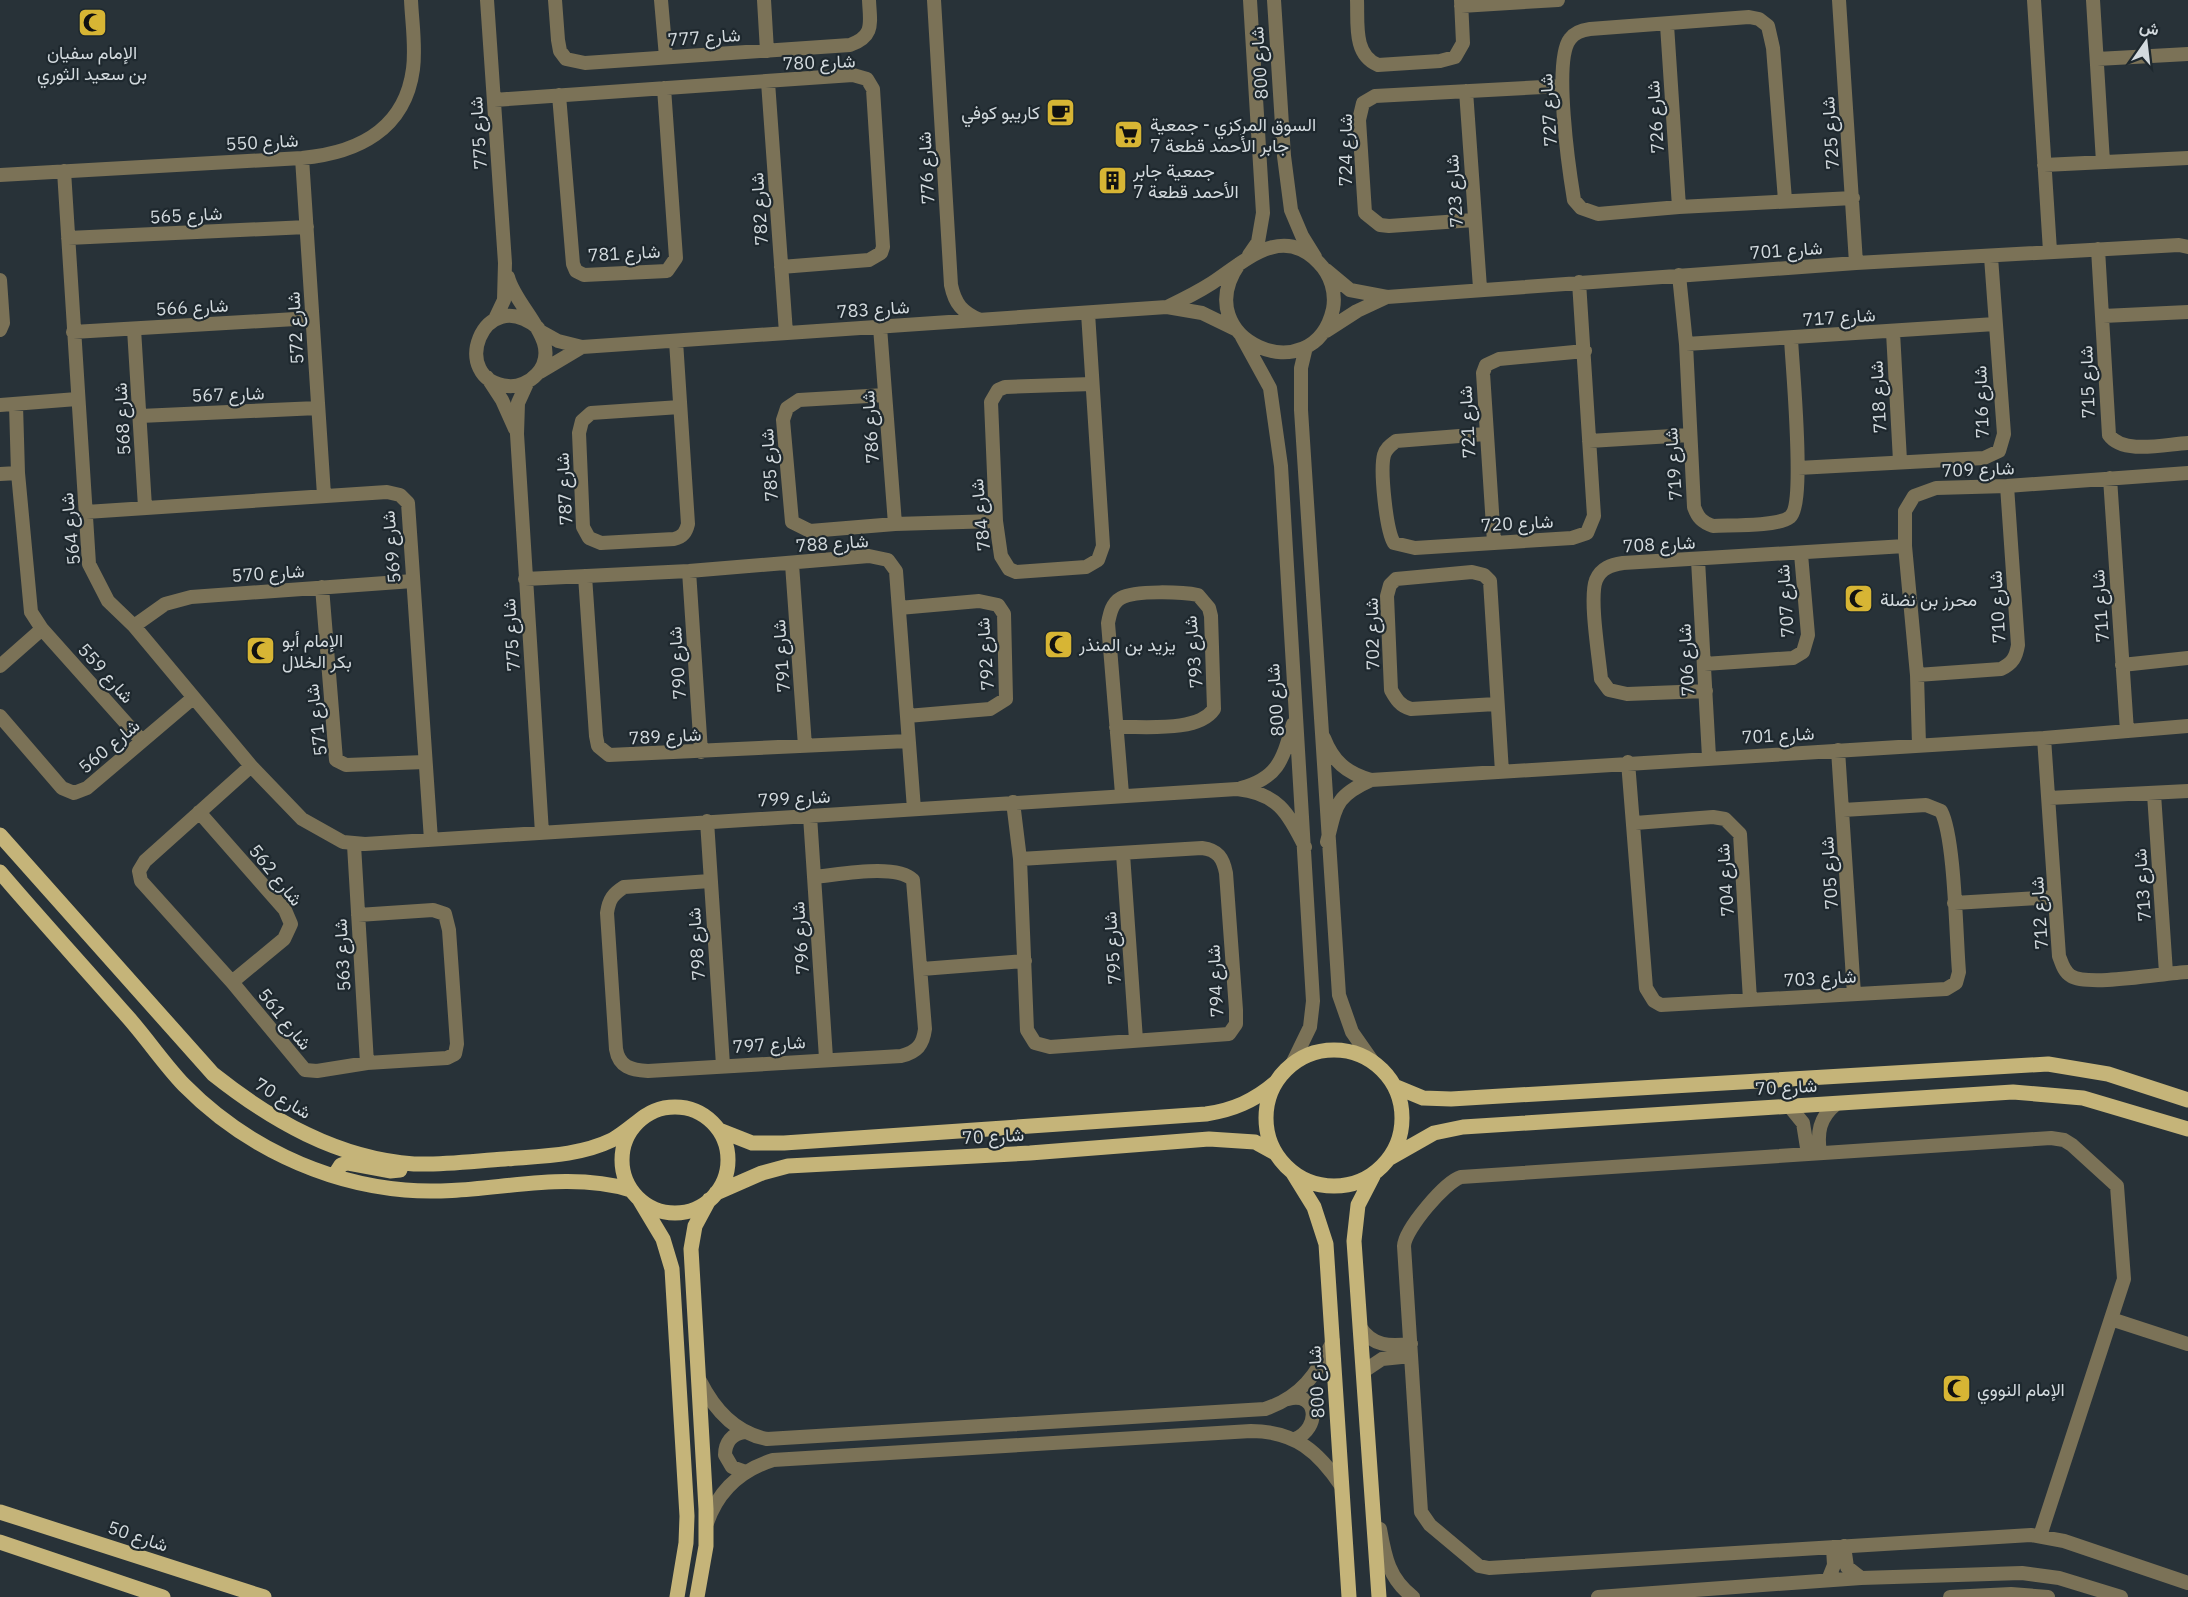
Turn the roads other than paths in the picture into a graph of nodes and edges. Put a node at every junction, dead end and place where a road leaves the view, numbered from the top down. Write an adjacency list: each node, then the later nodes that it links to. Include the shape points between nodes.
1 (411, 0): 27 (street, شارع 550, via 413,70 406,95 392,120 360,145 343,152)
2 (487, 0): 26 (street, شارع 775)
3 (555, 0): 19 (street, شارع 777, via 560,51 566,59 585,63)
4 (661, 0): 19 (street)
5 (764, 0): 17 (street)
6 (869, 0): 17 (street, شارع 777, via 870,24 862,40 841,46)
7 (934, 0): 59 (street, شارع 776, via 951,285 961,310)
8 (1250, 0): 43 (street, شارع 800, via 1263,213 1258,242)
9 (1274, 0): 46 (street, شارع 800, via 1291,210)
10 (1357, 0): 15 (street, via 1361,50 1370,62 1378,65 1455,57 1463,43)
11 (1558, 0): 15 (street)
12 (1839, 0): 33 (street, شارع 725)
13 (2034, 0): 30 (street)
14 (2093, 0): 20 (street)
15 (1461, 3)
16 (1667, 25): 22 (street, شارع 727, via 1580,31 1566,46); 34 (street, شارع 727, via 1749,17 1768,26); 35 (street, شارع 726)
17 (767, 51): 19 (street, شارع 777)
18 (2188, 54): 20 (street)
19 (666, 57)
20 (2097, 60): 29 (street)
21 (768, 82): 23 (street, شارع 780); 47 (street, شارع 782); 47 (street, شارع 780, via 853,75 867,79 873,89 881,253 869,260)
22 (1562, 86): 24 (street, شارع 724); 35 (street, شارع 727, via 1574,200 1581,208 1598,214)
23 (664, 88): 25 (street, شارع 780); 25 (street, شارع 781, via 676,258 667,271 584,275 576,271)
24 (1466, 91): 36 (street, شارع 723); 36 (street, شارع 724, via 1375,96 1363,103 1359,120 1363,207 1380,225)
25 (559, 95): 26 (street, شارع 780)
26 (494, 100): 44 (street, شارع 775)
27 (302, 158): 31 (street, شارع 550); 37 (street, شارع 572)
28 (2188, 158): 29 (street)
29 (2103, 162): 30 (street)
30 (2044, 165): 41 (street)
31 (64, 171): 32 (street, شارع 550); 38 (street, شارع 564)
32 (0, 175)
33 (1852, 198): 34 (street, شارع 727); 45 (street, شارع 725)
34 (1785, 200): 35 (street, شارع 727)
35 (1679, 207)
36 (1474, 220): 51 (street, شارع 723)
37 (307, 227): 38 (street, شارع 565); 57 (street, شارع 572)
38 (68, 238): 65 (street, شارع 564)
39 (2188, 247): 40 (street, شارع 701)
40 (2098, 249): 41 (street, شارع 701); 56 (street, شارع 715)
41 (2050, 251): 42 (street, شارع 701)
42 (1990, 257): 45 (street, شارع 701); 60 (street, شارع 716)
43 (1244, 260): 46 (street, via 1266,248 1284,246 1302,250); 53 (street, شارع 783, via 1211,284); 68 (street, via 1233,274 1226,296 1230,318)
44 (505, 263): 58 (street, شارع 775, via 504,300); 64 (street, شارع 775, via 515,297)
45 (1856, 263): 48 (street, شارع 701)
46 (1322, 266): 52 (street, شارع 701, via 1350,290); 69 (street, via 1332,286 1334,303)
47 (781, 267): 67 (street, شارع 782)
48 (1679, 275): 50 (street, شارع 701); 72 (street, شارع 719)
49 (0, 280): 63 (street)
50 (1579, 282): 51 (street, شارع 701); 75 (street, شارع 720)
51 (1480, 288): 52 (street, شارع 701)
52 (1387, 297): 69 (street, شارع 701, via 1357,310)
53 (1167, 307): 55 (street, شارع 783); 68 (street, شارع 783, via 1202,313)
54 (2188, 312): 56 (street)
55 (1088, 313): 59 (street, شارع 783); 78 (street, شارع 784)
56 (2103, 316): 90 (street, شارع 715, via 2107,428 2113,441 2125,446)
57 (312, 318): 62 (street, شارع 566); 84 (street, شارع 572)
58 (495, 320): 64 (street, via 518,316); 76 (street, via 486,326 476,346 476,357)
59 (981, 320): 61 (street, شارع 783)
60 (1995, 324): 66 (street, شارع 717); 91 (street, شارع 716, via 2004,434 1999,450 1984,458)
61 (880, 327): 67 (street, شارع 783); 79 (street, شارع 786)
62 (134, 329): 65 (street, شارع 566); 85 (street, شارع 568)
63 (0, 330)
64 (539, 330): 73 (street, شارع 783, via 558,341); 77 (street, via 546,354)
65 (73, 332): 80 (street, شارع 564)
66 (1893, 332): 70 (street, شارع 717); 91 (street, شارع 718)
67 (786, 333): 71 (street, شارع 783)
68 (1239, 333): 74 (street, via 1256,347 1272,352); 126 (street, شارع 800, via 1264,374 1275,415)
69 (1321, 334): 74 (street)
70 (1791, 338): 72 (street, شارع 717); 92 (street, شارع 719)
71 (676, 341): 73 (street, شارع 783); 83 (street, شارع 787)
72 (1686, 344): 88 (street, شارع 719)
73 (582, 347): 77 (street, شارع 783)
74 (1306, 347): 127 (street, via 1301,368 1301,410)
75 (1585, 351): 87 (street, شارع 721, via 1491,361 1483,373); 89 (street, شارع 720)
76 (487, 377): 77 (street, via 507,386); 86 (street, شارع 775)
77 (532, 378): 86 (street, شارع 775, via 518,403)
78 (1092, 384): 101 (street, شارع 784, via 1005,387 995,396 990,411); 101 (street, شارع 784, via 1103,546 1098,560 1086,567 1016,572 1002,560)
79 (885, 394): 102 (street, شارع 786); 102 (street, شارع 785, via 800,400 787,408 783,420 790,516 797,526 810,531)
80 (76, 399): 82 (street); 100 (street, شارع 564)
81 (0, 405): 82 (street)
82 (16, 405): 93 (street, شارع 559)
83 (680, 407): 83 (street, شارع 787, via 591,413 582,421 579,433 583,527 595,542 674,539 686,530)
84 (318, 408): 85 (street, شارع 567); 98 (street, شارع 572)
85 (140, 416): 99 (street, شارع 568)
86 (517, 434): 110 (street, شارع 775)
87 (1485, 434): 103 (street, شارع 721); 103 (street, شارع 720, via 1396,441 1389,447 1383,464 1387,528 1394,543 1402,547)
88 (1689, 435): 89 (street); 92 (street, شارع 719, via 1694,507 1700,520 1713,526 1781,522 1788,518 1797,507)
89 (1589, 441): 103 (street, شارع 720, via 1594,516 1587,533 1572,538)
90 (2188, 443)
91 (1900, 461): 92 (street, شارع 716)
92 (1798, 468)
93 (18, 473): 95 (street); 115 (street, شارع 559, via 31,612)
94 (2188, 473): 96 (street, شارع 709)
95 (0, 474)
96 (2110, 478): 97 (street, شارع 709); 118 (street, شارع 711)
97 (2007, 486): 104 (street, شارع 709, via 1936,488 1914,496 1905,511); 120 (street, شارع 710, via 2016,656 2001,669)
98 (324, 495): 99 (street, شارع 569); 111 (street, شارع 569, via 387,492 404,498 408,503)
99 (145, 507): 100 (street, شارع 569)
100 (86, 512): 114 (street, شارع 564, via 89,564 108,600)
101 (996, 521): 102 (street, شارع 785)
102 (896, 524)
103 (1494, 542)
104 (1905, 546): 105 (street, شارع 708); 120 (street, شارع 709)
105 (1801, 554): 106 (street, شارع 708); 117 (street, شارع 707, via 1808,635 1803,652 1793,658)
106 (1698, 560): 117 (street, شارع 706); 121 (street, شارع 708, via 1612,565 1602,571 1594,591 1601,679 1608,690 1627,694)
107 (792, 564): 108 (street, شارع 788); 113 (street, شارع 788, via 869,556 888,560 896,571); 135 (street, شارع 791)
108 (689, 571): 109 (street, شارع 788); 137 (street, شارع 790)
109 (585, 576): 110 (street, شارع 788); 137 (street, شارع 789, via 598,746 619,757)
110 (525, 579): 156 (street, شارع 775)
111 (413, 581): 112 (street, شارع 570); 139 (street, شارع 569)
112 (322, 587): 114 (street, شارع 570, via 176,599); 139 (street, شارع 571, via 336,760 346,765)
113 (899, 608): 125 (street, شارع 788); 125 (street, شارع 792, via 979,601 998,605 1004,614 1006,699 990,709)
114 (134, 626): 122 (street, شارع 564)
115 (42, 629): 119 (street); 132 (street, شارع 559)
116 (2188, 658): 118 (street)
117 (1704, 664): 121 (street, شارع 706)
118 (2122, 665): 130 (street, شارع 711)
119 (0, 666)
120 (1917, 675): 134 (street, شارع 709)
121 (1706, 691): 138 (street, شارع 706)
122 (193, 698): 132 (street, شارع 560); 141 (street, شارع 564)
123 (1496, 705): 123 (street, شارع 702, via 1491,581 1484,574 1472,572 1396,579 1387,596 1391,690 1396,699 1411,709); 142 (street, شارع 702)
124 (0, 716): 132 (street, شارع 560, via 68,792 81,792)
125 (907, 716): 133 (street, شارع 788)
126 (1295, 716): 144 (street, شارع 799, via 1280,763 1270,776); 161 (street, شارع 800)
127 (1320, 726): 143 (street, شارع 701, via 1329,751 1340,766); 159 (street)
128 (2188, 726): 130 (street, شارع 701)
129 (1116, 727): 129 (street, شارع 793, via 1108,623 1116,602 1132,595 1198,595 1211,616 1214,709 1208,718 1189,724); 146 (street, شارع 793)
130 (2127, 731): 131 (street, شارع 701)
131 (2044, 738): 134 (street, شارع 701); 148 (street, شارع 712)
132 (142, 741)
133 (908, 741): 135 (street, شارع 789); 150 (street, شارع 788)
134 (1919, 745): 136 (street, شارع 701)
135 (805, 746): 137 (street, شارع 789)
136 (1838, 750): 138 (street, شارع 701); 151 (street, شارع 705)
137 (701, 752)
138 (1709, 757): 140 (street, شارع 701)
139 (425, 762): 158 (street, شارع 569)
140 (1628, 762): 142 (street, شارع 701); 155 (street, شارع 703)
141 (251, 766): 152 (street, شارع 561); 160 (street, شارع 564, via 311,826)
142 (1502, 772): 143 (street, شارع 701)
143 (1371, 780): 159 (street, شارع 701, via 1354,787 1340,800)
144 (1237, 789): 146 (street, شارع 799); 161 (street, شارع 799, via 1271,797 1290,818)
145 (2188, 791): 147 (street)
146 (1122, 794): 149 (street, شارع 799)
147 (2154, 794): 148 (street); 173 (street, شارع 713)
148 (2049, 798): 167 (street, شارع 712)
149 (1013, 802): 150 (street, شارع 799); 163 (street, شارع 794)
150 (914, 809): 153 (street, شارع 799)
151 (1843, 810): 168 (street, شارع 703, via 1926,805 1941,811 1947,825); 175 (street, شارع 705)
152 (199, 813): 174 (street, شارع 562, via 285,910 291,924 284,939); 174 (street, شارع 561, via 145,861 139,876)
153 (810, 816): 154 (street, شارع 799); 165 (street, شارع 796)
154 (706, 821): 156 (street, شارع 799); 166 (street, شارع 798)
155 (1635, 823): 176 (street, شارع 704, via 1713,817 1725,819 1740,834); 176 (street, شارع 703, via 1648,994 1668,1006)
156 (542, 833): 158 (street, شارع 799)
157 (0, 835): 194 (main road, شارع 70, via 192,1052 250,1104 336,1147)
158 (431, 840): 160 (street, شارع 799)
159 (1328, 842): 179 (street, via 1339,995 1352,1032)
160 (354, 845): 169 (street, شارع 563)
161 (1305, 846): 181 (street, شارع 800, via 1313,1009 1307,1037)
162 (1124, 854): 163 (street, شارع 794); 177 (street, شارع 795); 177 (street, شارع 794, via 1203,848 1224,860 1236,1010 1236,1024 1229,1034)
163 (1020, 859): 170 (street, شارع 794)
164 (0, 872): 197 (main road, via 183,1084 264,1146)
165 (814, 877): 171 (street, شارع 797, via 888,871 907,874 915,888); 178 (street, شارع 796)
166 (710, 881): 182 (street, شارع 798); 182 (street, شارع 797, via 624,887 609,901 616,1049 617,1059 634,1070)
167 (2055, 897): 168 (street); 173 (street, شارع 712, via 2059,956 2069,975 2090,981)
168 (1954, 903): 175 (street, شارع 703, via 1959,972 1952,987)
169 (358, 915): 180 (street, شارع 563); 180 (street, شارع 561, via 433,910 445,914 457,1044 455,1053 447,1058)
170 (1026, 961): 171 (street); 177 (street, شارع 794, via 1027,1030 1035,1043 1050,1047)
171 (922, 969): 178 (street, شارع 797, via 925,1029 920,1046 901,1056)
172 (2188, 972): 173 (street, شارع 712)
173 (2166, 973)
174 (232, 982): 180 (street, شارع 561, via 305,1070)
175 (1854, 994): 176 (street, شارع 703)
176 (1750, 1000)
177 (1136, 1040)
178 (826, 1058): 182 (street, شارع 797)
179 (1373, 1062): 181 (main road, via 1347,1051 1332,1050); 184 (main road)
180 (367, 1063)
181 (1292, 1064): 183 (main road)
182 (723, 1065)
183 (1275, 1083): 190 (main road, شارع 70, via 1241,1105 1206,1114 783,1143 752,1143); 191 (main road, via 1266,1111 1269,1140)
184 (1394, 1086): 185 (main road, شارع 70, via 1423,1098 1451,1100 2048,1064 2108,1074); 193 (main road, via 1402,1117 1399,1139)
185 (2188, 1100)
186 (1836, 1104): 187 (main road, شارع 70); 189 (main road, شارع 70, via 2037,1092 2083,1098); 192 (street, via 1819,1128)
187 (1790, 1107): 192 (street, via 1803,1123); 193 (main road, شارع 70, via 1463,1127 1434,1133)
188 (645, 1116): 190 (main road, via 655,1110 679,1107 702,1114); 194 (main road, شارع 70, via 614,1139 580,1151); 198 (main road, via 624,1144 622,1168)
189 (2188, 1129)
190 (719, 1130): 199 (main road, via 728,1155 727,1169)
191 (1275, 1153): 195 (main road); 199 (main road, شارع 70, via 1255,1142 1209,1139 788,1166 762,1173)
192 (1814, 1154): 200 (street, via 2051,1138 2068,1142 2114,1181 2119,1190 2125,1271); 204 (street, via 1457,1178 1406,1237)
193 (1390, 1158): 196 (main road)
194 (414, 1164): 197 (main road, via 390,1171 344,1163)
195 (1293, 1173): 196 (main road, via 1333,1187); 202 (main road, شارع 800, via 1323,1228)
196 (1374, 1174): 201 (main road, via 1364,1188 1355,1221)
197 (334, 1176): 198 (main road, via 408,1190 585,1181)
198 (635, 1194): 199 (main road, via 652,1208 666,1212 696,1208); 223 (main road, via 663,1239 672,1269 687,1516)
199 (713, 1196): 206 (main road, via 695,1226 691,1250)
200 (2111, 1319): 203 (street); 215 (street)
201 (1360, 1327): 204 (street, via 1379,1343); 205 (main road)
202 (1334, 1339): 207 (street, via 1314,1377); 211 (main road, شارع 800)
203 (2188, 1344)
204 (1411, 1350): 205 (street, via 1382,1359); 217 (street, via 1421,1512 1430,1525 1479,1566)
205 (1364, 1371): 212 (main road)
206 (700, 1381): 208 (street, via 723,1415); 214 (main road)
207 (1288, 1399): 208 (street, via 1265,1409 775,1439); 209 (street, via 1303,1400 1313,1410 1309,1429)
208 (744, 1432): 210 (street, via 731,1437 725,1455 732,1467)
209 (1295, 1439): 210 (street, via 1262,1431 1227,1432 773,1460); 211 (street, via 1322,1458)
210 (746, 1472): 214 (street, via 718,1499)
211 (1342, 1487): 225 (main road, شارع 800)
212 (1373, 1492): 226 (main road); 227 (street, via 1387,1565 1395,1580)
213 (0, 1512): 222 (main road, شارع 50)
214 (706, 1525): 224 (main road)
215 (2040, 1536): 217 (street); 220 (street)
216 (0, 1542): 221 (main road)
217 (1839, 1547): 218 (street, via 1847,1567); 219 (street)
218 (1861, 1578): 219 (street); 231 (street, via 2022,1573 2059,1578)
219 (1828, 1580): 228 (street)
220 (2188, 1583)
221 (163, 1597)
222 (264, 1597)
223 (677, 1597)
224 (697, 1597)
225 (1349, 1597)
226 (1378, 1597)
227 (1413, 1597)
228 (1598, 1597)
229 (1950, 1597): 230 (street, via 2011,1593)
230 (2048, 1597)
231 (2121, 1597)

